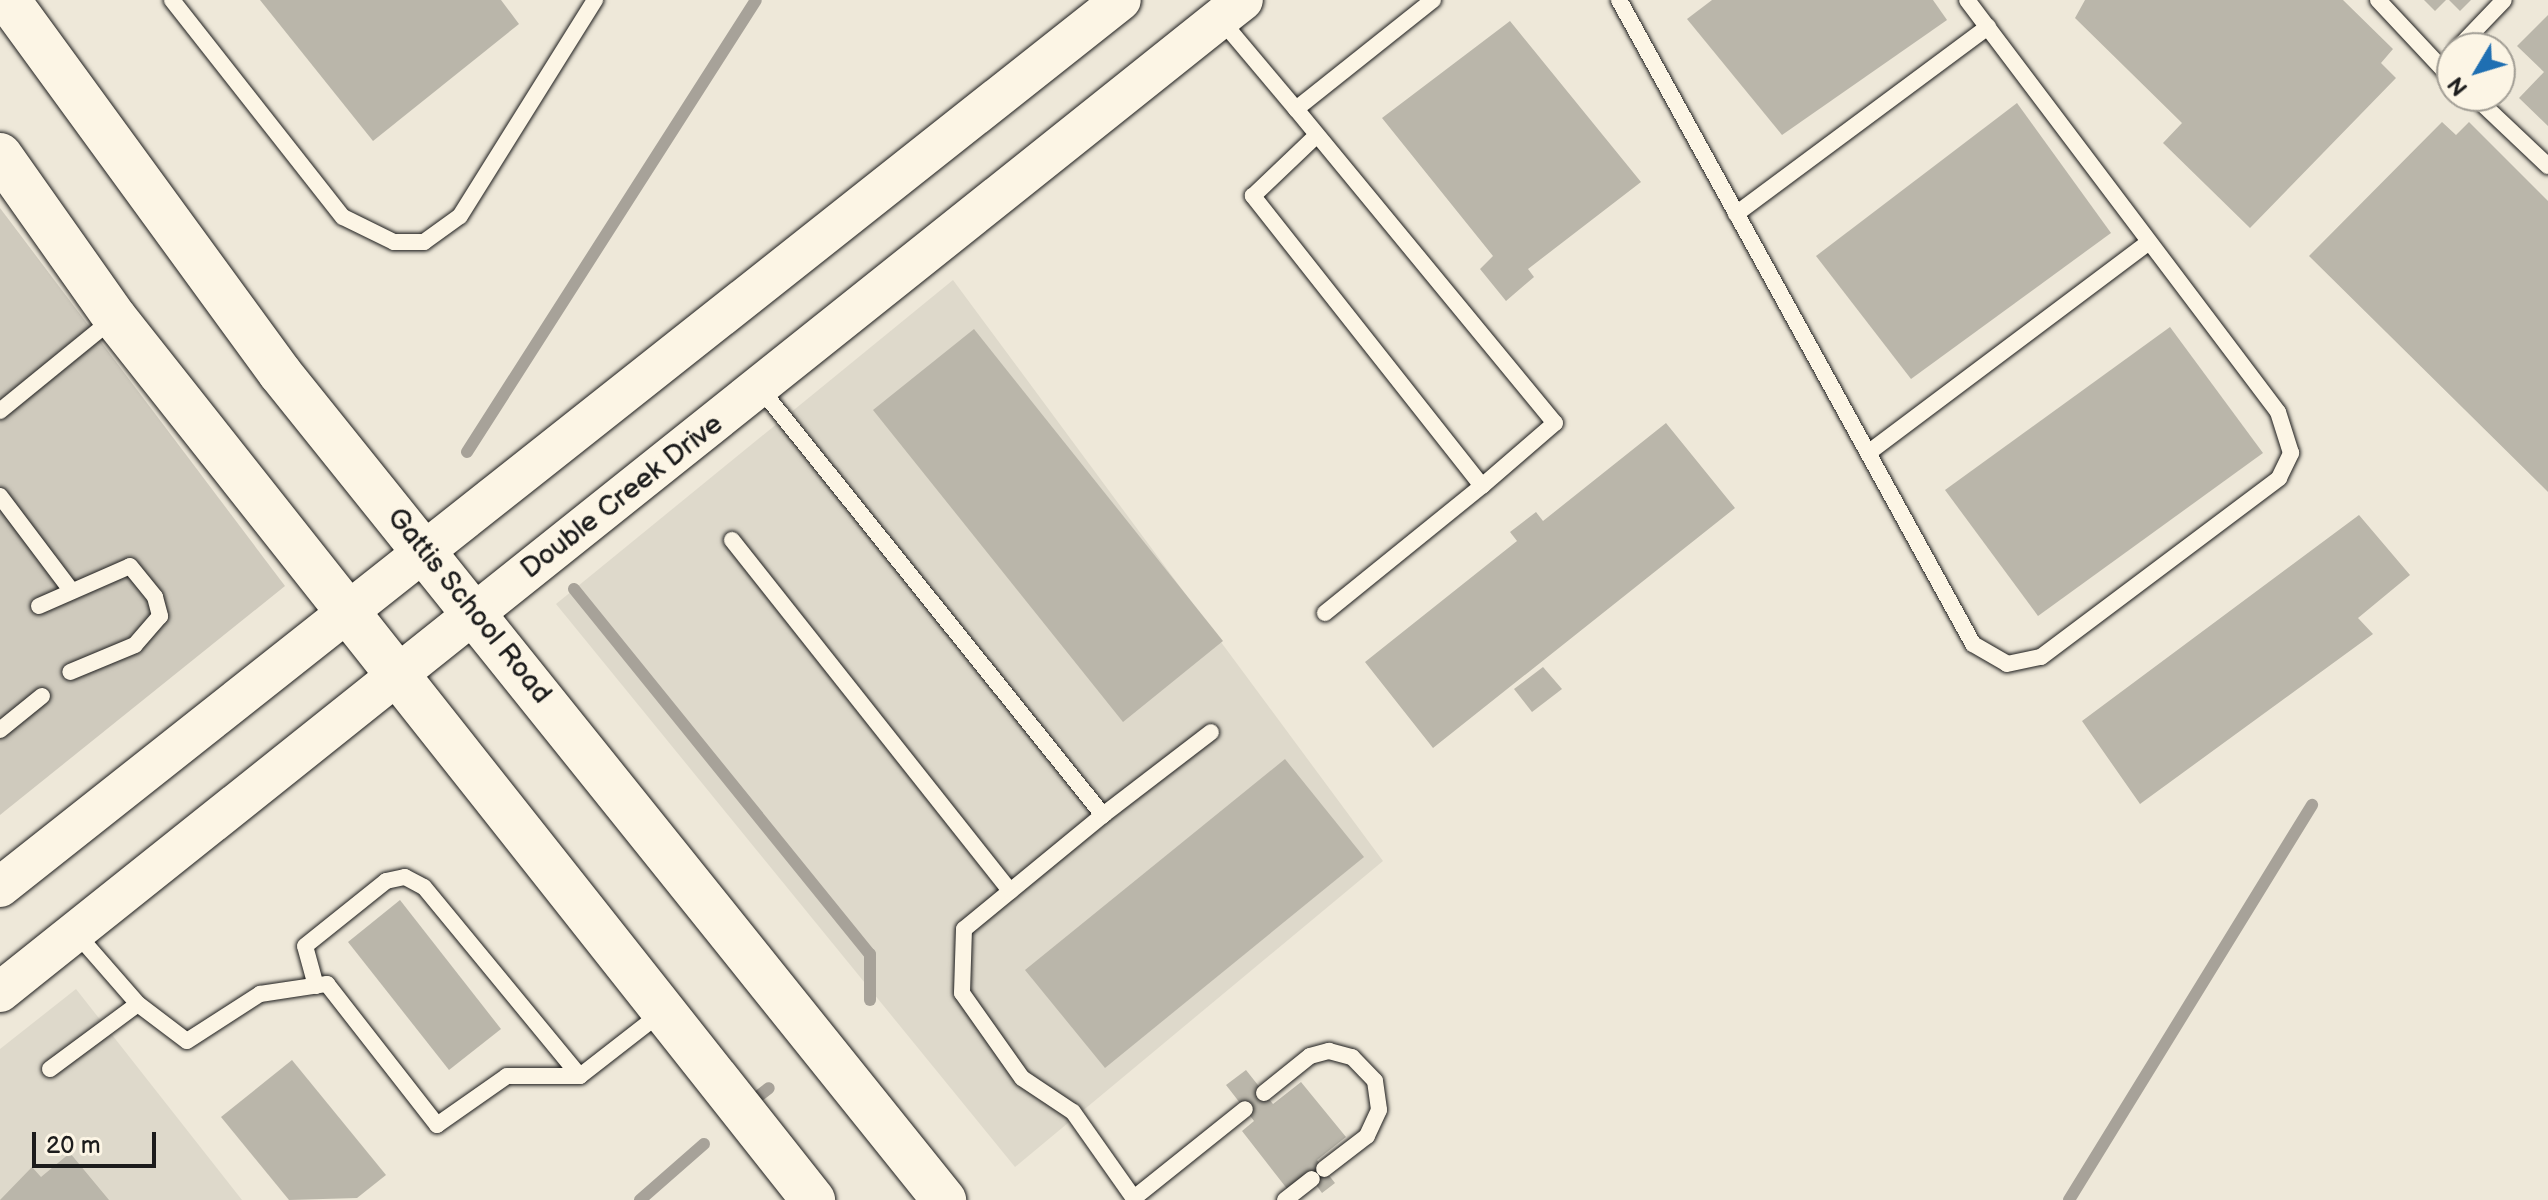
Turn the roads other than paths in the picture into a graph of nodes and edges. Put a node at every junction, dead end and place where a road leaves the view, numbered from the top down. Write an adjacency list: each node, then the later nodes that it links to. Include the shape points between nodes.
1 (8, 0): 28 (main road, Gattis School Road, via 280,373)
2 (172, 0): 3 (lane, via 343,217 394,242 424,242 460,216)
3 (595, 0)
4 (1120, 0): 28 (street)
5 (1433, 0): 14 (lane)
6 (1619, 0): 19 (lane)
7 (1967, 0): 11 (lane)
8 (2378, 0): 13 (lane)
9 (2504, 0): 12 (lane)
10 (1231, 9): 14 (lane); 22 (street, Double Creek Drive)
11 (1988, 27): 19 (lane); 20 (lane)
12 (2473, 32)
13 (2436, 66)
14 (1296, 109): 16 (lane)
15 (2491, 112): 18 (lane)
16 (1317, 135): 25 (lane, via 1253,196); 25 (lane, via 1555,423)
17 (0, 155): 21 (main road)
18 (2548, 166)
19 (1736, 214): 24 (lane)
20 (2149, 242): 24 (lane); 24 (lane, via 2278,412 2291,453 2279,478 2041,657 2007,664 1973,644)
21 (115, 318): 23 (lane); 31 (main road)
22 (760, 388): 32 (street, Double Creek Drive); 39 (lane)
23 (0, 411)
24 (1868, 453)
25 (1482, 486): 33 (lane)
26 (0, 496): 29 (lane)
27 (732, 540): 41 (lane)
28 (425, 550): 31 (street); 32 (main road, Gattis School Road)
29 (70, 589): 30 (lane); 35 (lane, via 130,566 160,616 135,645)
30 (39, 606)
31 (346, 612): 34 (main road); 40 (street)
32 (476, 612): 34 (street, Double Creek Drive); 53 (main road, Gattis School Road)
33 (1325, 613)
34 (399, 670): 42 (street, Double Creek Drive); 46 (main road)
35 (70, 672)
36 (42, 696): 37 (lane)
37 (0, 730)
38 (1211, 732): 39 (lane)
39 (1103, 815): 41 (lane)
40 (0, 887)
41 (1010, 891): 51 (lane, via 964,929 962,993 1022,1078 1073,1112)
42 (75, 932): 44 (street, Double Creek Drive); 45 (lane)
43 (316, 986): 45 (lane, via 260,994 187,1041); 48 (lane, via 327,984 437,1125 507,1076); 48 (lane, via 305,946 386,881 405,877 424,887)
44 (0, 992)
45 (138, 1004): 47 (lane)
46 (661, 1013): 48 (lane); 52 (main road)
47 (50, 1069)
48 (580, 1076)
49 (1264, 1093): 54 (lane, via 1310,1056 1329,1051 1352,1057 1375,1081 1379,1110 1367,1136)
50 (1245, 1109): 51 (lane)
51 (1134, 1199)
52 (813, 1200)
53 (944, 1200)
54 (1285, 1200)

